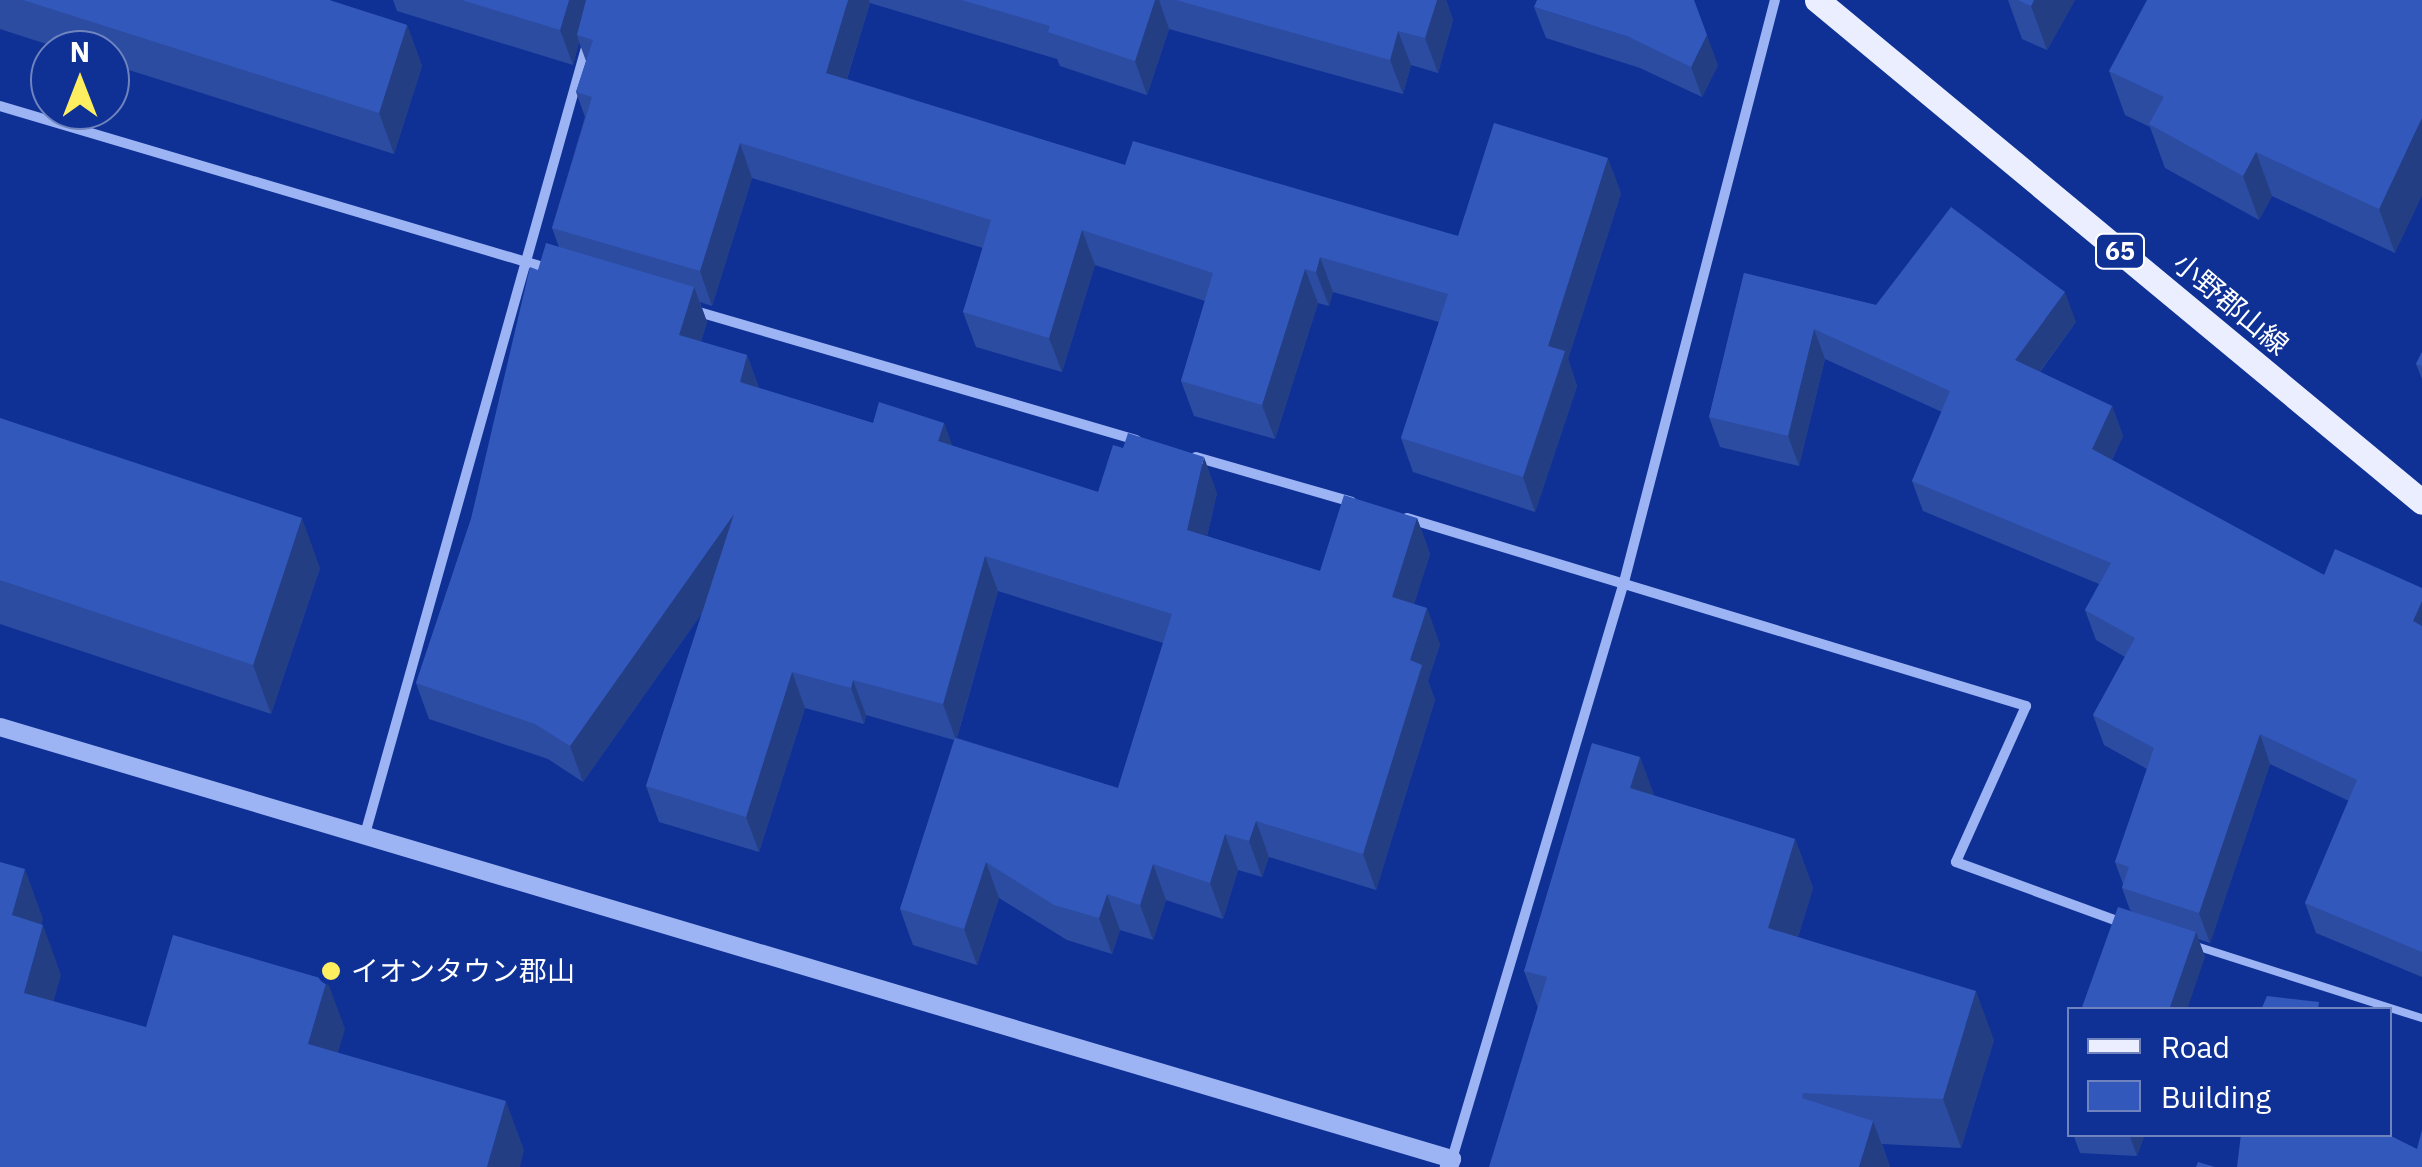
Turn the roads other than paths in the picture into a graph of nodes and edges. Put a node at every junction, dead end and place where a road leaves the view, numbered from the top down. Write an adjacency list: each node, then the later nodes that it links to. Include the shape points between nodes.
1 (1775, 0): 13 (street)
2 (1817, 0): 10 (main road, 小野郡山線 / 65)
3 (589, 37): 5 (street)
4 (0, 106): 5 (street)
5 (524, 261): 6 (street); 15 (street)
6 (562, 272)
7 (676, 306): 8 (street)
8 (1150, 444)
9 (1188, 454): 11 (street)
10 (2422, 502)
11 (1358, 504)
12 (1396, 515): 13 (street)
13 (1624, 582): 16 (street, via 2026,706 1956,862); 22 (street)
14 (0, 727): 15 (street)
15 (365, 834): 22 (street)
16 (2120, 922): 17 (lane)
17 (2139, 928)
18 (2176, 940): 19 (lane)
19 (2387, 1007)
20 (2392, 1008): 21 (lane)
21 (2422, 1018)
22 (1450, 1163)

